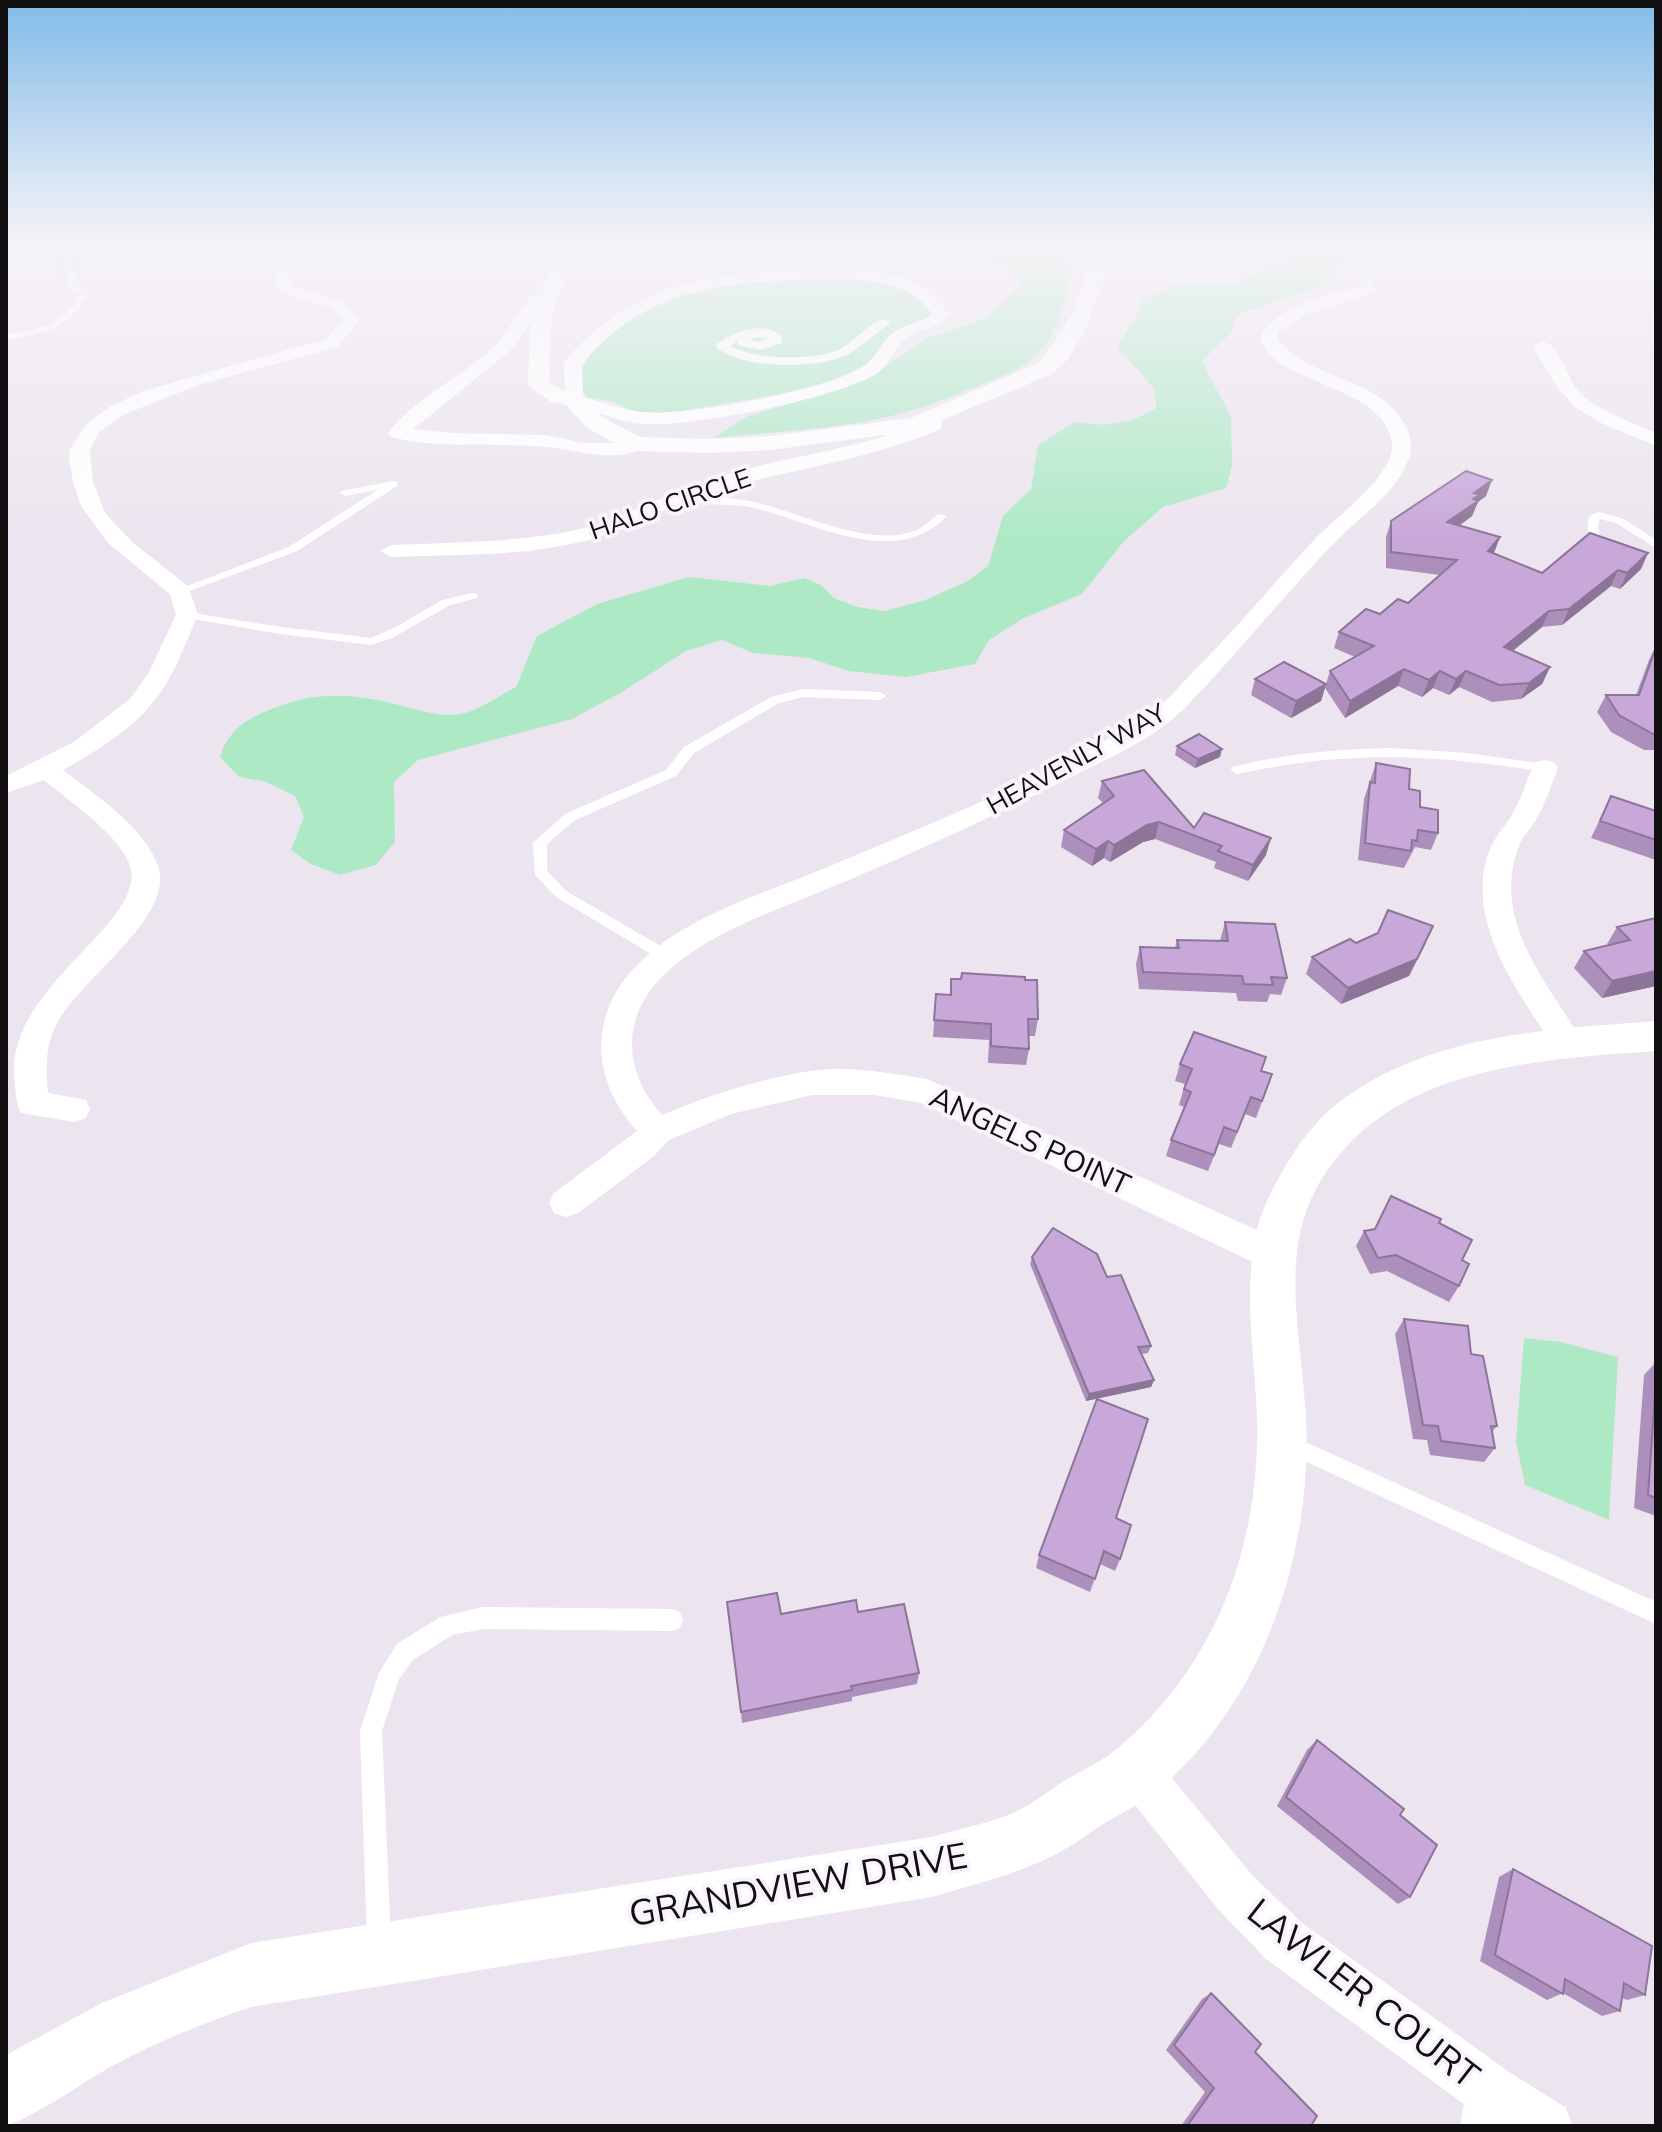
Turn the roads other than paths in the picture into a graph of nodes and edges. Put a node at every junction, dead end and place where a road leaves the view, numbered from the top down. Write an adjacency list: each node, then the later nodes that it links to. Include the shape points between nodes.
1 (334, 340): 21 (street, via 148,395 104,420 83,443 84,487 95,513 115,539)
2 (510, 340): 14 (street, via 398,433 547,441 582,449)
3 (542, 340): 11 (street, via 539,385)
4 (593, 340): 11 (street, via 573,363)
5 (729, 340): 6 (street, via 722,346 755,358 824,357 848,350)
6 (857, 340)
7 (895, 340): 11 (street, via 872,369 734,408 642,418)
8 (1068, 340): 12 (street, via 1044,369)
9 (1269, 340): 29 (street, HEAVENLY WAY, via 1281,356 1378,407 1400,435 1400,463 1225,654 1161,718 988,808 726,922)
10 (1542, 346): 13 (street, via 1572,393 1606,417)
11 (574, 400): 14 (street, via 602,429)
12 (933, 416): 14 (street, via 916,424 770,443); 16 (street, HALO CIRCLE, via 934,425 894,442)
13 (1656, 440)
14 (637, 444)
15 (345, 493): 21 (lane, via 393,484 293,549)
16 (683, 495): 17 (lane, via 702,502 748,504 876,540 914,534); 19 (street, HALO CIRCLE, via 582,535 515,545)
17 (942, 516)
18 (1656, 545): 20 (lane, via 1620,521 1599,515 1592,528 1597,545)
19 (391, 551)
20 (1607, 552)
21 (180, 591): 23 (street)
22 (473, 596): 23 (lane, via 436,604 418,620 373,642)
23 (187, 615): 25 (street, via 148,692 131,712)
24 (880, 696): 29 (lane, via 804,693 775,700 689,750 671,773 570,817 540,843 540,872 561,894)
25 (45, 768): 28 (street); 32 (street, via 124,837 145,868 145,892 125,921 61,982 37,1013 23,1059 24,1083 33,1104)
26 (1545, 768): 27 (lane, via 1432,753 1337,751); 31 (street, via 1527,813 1503,850 1500,913 1517,968)
27 (1237, 770)
28 (6, 785)
29 (666, 956): 33 (street, HEAVENLY WAY, via 625,1003 614,1040 619,1079)
30 (1656, 1036): 31 (street, GRANDVIEW DRIVE)
31 (1567, 1043): 35 (street, GRANDVIEW DRIVE, via 1437,1070 1405,1081 1356,1112 1319,1149 1286,1207)
32 (74, 1109)
33 (657, 1131): 34 (street, ANGELS POINT); 35 (street, ANGELS POINT, via 725,1103 812,1083 875,1083 927,1091)
34 (566, 1203)
35 (1274, 1255): 36 (street, GRANDVIEW DRIVE)
36 (1282, 1440): 37 (lane); 39 (street, GRANDVIEW DRIVE, via 1282,1481 1268,1563 1236,1645 1185,1723)
37 (1656, 1613)
38 (672, 1620): 40 (lane, via 483,1618 448,1625 405,1652 390,1673 371,1731)
39 (1136, 1770): 40 (street, GRANDVIEW DRIVE, via 1021,1840 932,1867); 42 (street, LAWLER COURT, via 1235,1892 1284,1941)
40 (379, 1954): 41 (street, GRANDVIEW DRIVE, via 251,1975 180,1999 108,2031)
41 (6, 2093)
42 (1490, 2109): 43 (street, LAWLER COURT)
43 (1546, 2126)

